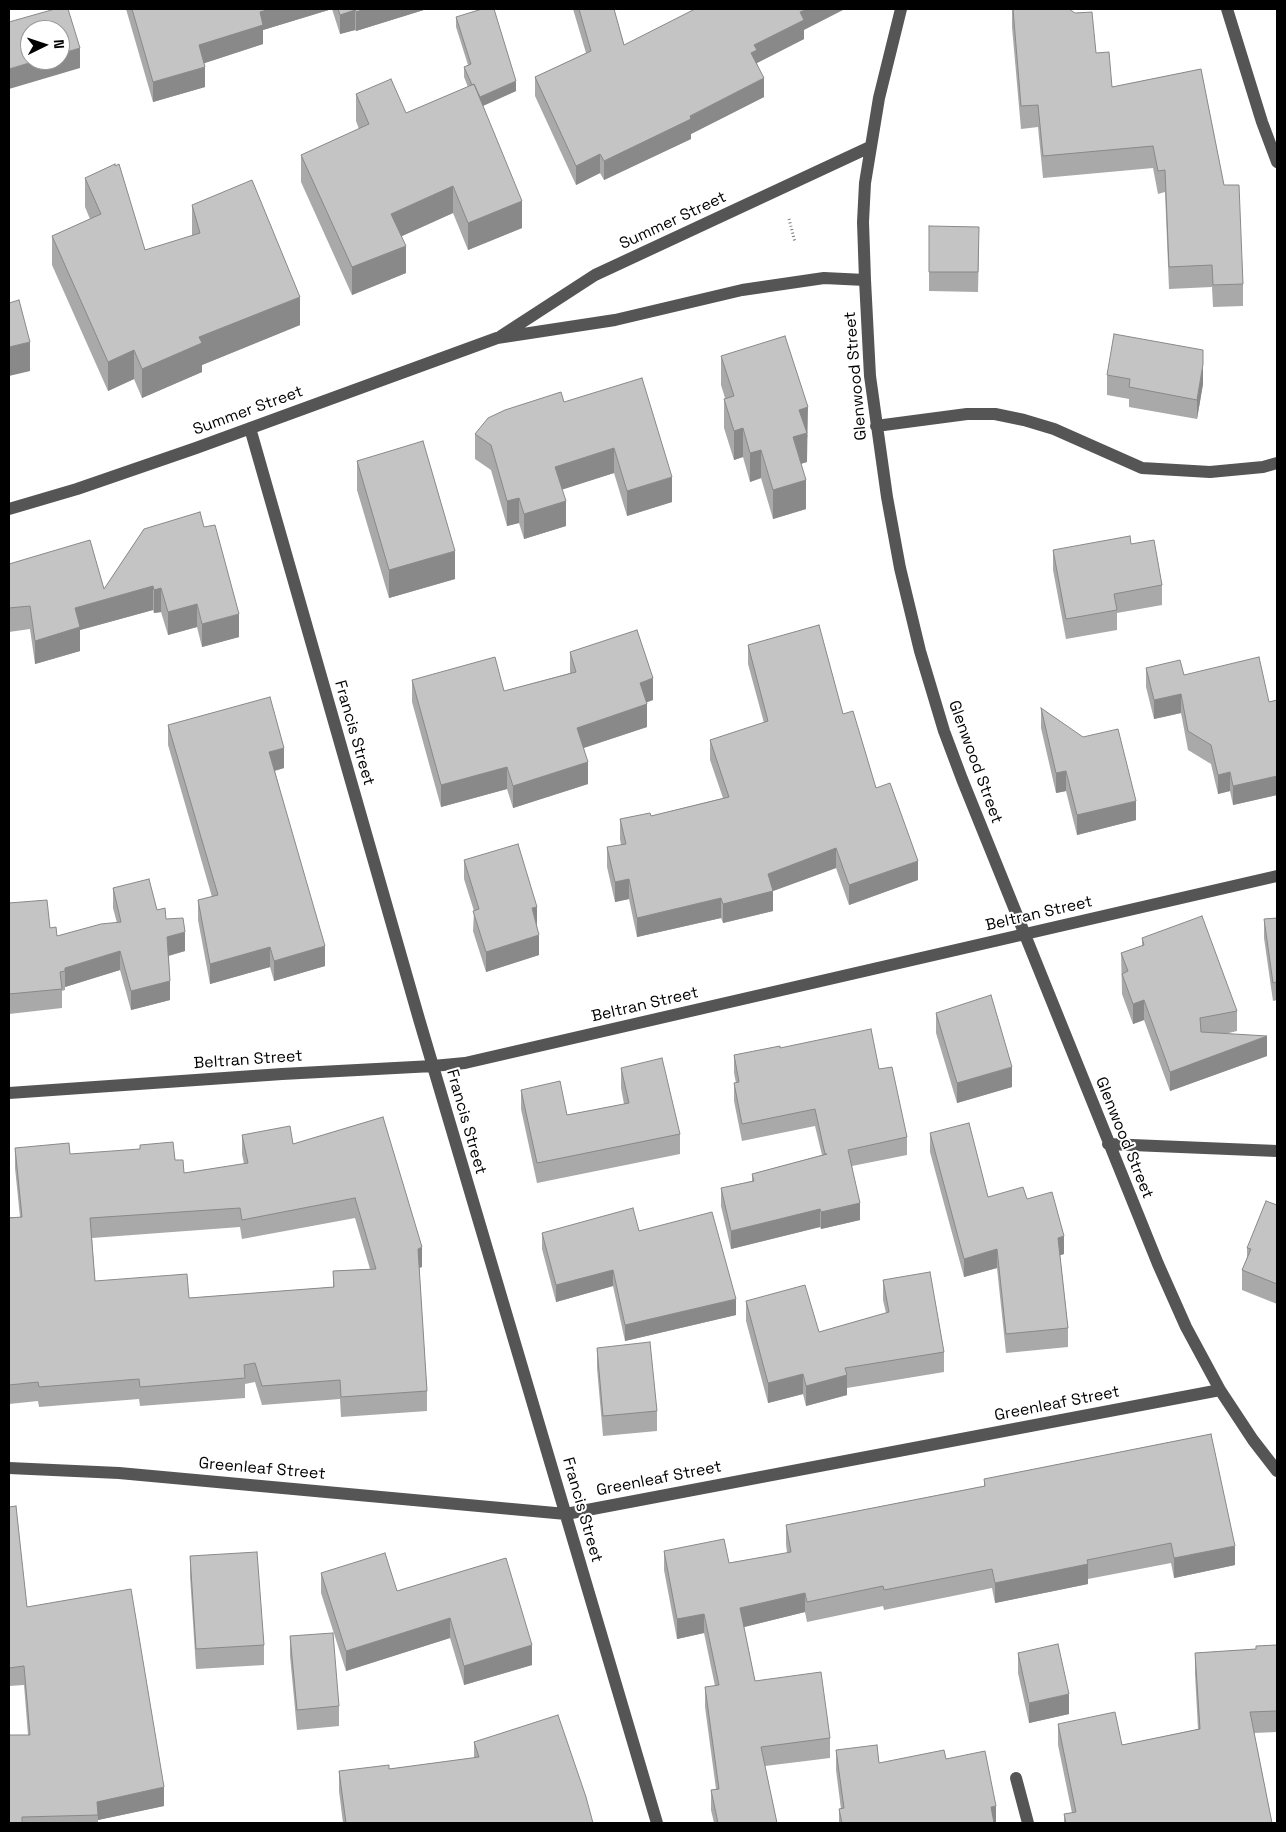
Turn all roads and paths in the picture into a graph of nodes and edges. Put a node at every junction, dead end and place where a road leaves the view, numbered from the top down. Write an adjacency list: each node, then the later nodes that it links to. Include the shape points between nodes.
1 (901, 9): 3 (street, Glenwood Street)
2 (1227, 9): 4 (street)
3 (870, 147): 7 (street, Glenwood Street, via 863,222); 8 (street, Summer Street, via 595,275)
4 (1277, 162)
5 (789, 220): 6 (path)
6 (795, 242)
7 (865, 280): 8 (street, Summer Street, via 824,278 742,290 615,320); 9 (street, Glenwood Street)
8 (497, 338): 10 (street, Summer Street)
9 (876, 426): 11 (street, via 990,414 1054,429 1142,468 1210,472); 14 (street, Glenwood Street, via 900,568 932,691 962,779)
10 (250, 428): 12 (street, Summer Street); 15 (street, Francis Street)
11 (1277, 463)
12 (9, 510)
13 (1277, 876): 14 (street, Beltran Street)
14 (1024, 934): 15 (street, Beltran Street, via 482,1059); 17 (street, Glenwood Street)
15 (433, 1066): 16 (street, Beltran Street); 22 (street, Francis Street)
16 (9, 1093)
17 (1108, 1144): 18 (street); 19 (street, Glenwood Street, via 1186,1327)
18 (1277, 1151)
19 (1220, 1390): 21 (street, Glenwood Street); 22 (street, Greenleaf Street)
20 (9, 1468): 22 (street, Greenleaf Street, via 119,1473)
21 (1277, 1471)
22 (566, 1514): 24 (street, Francis Street)
23 (1016, 1778): 25 (street)
24 (657, 1823)
25 (1028, 1823)

